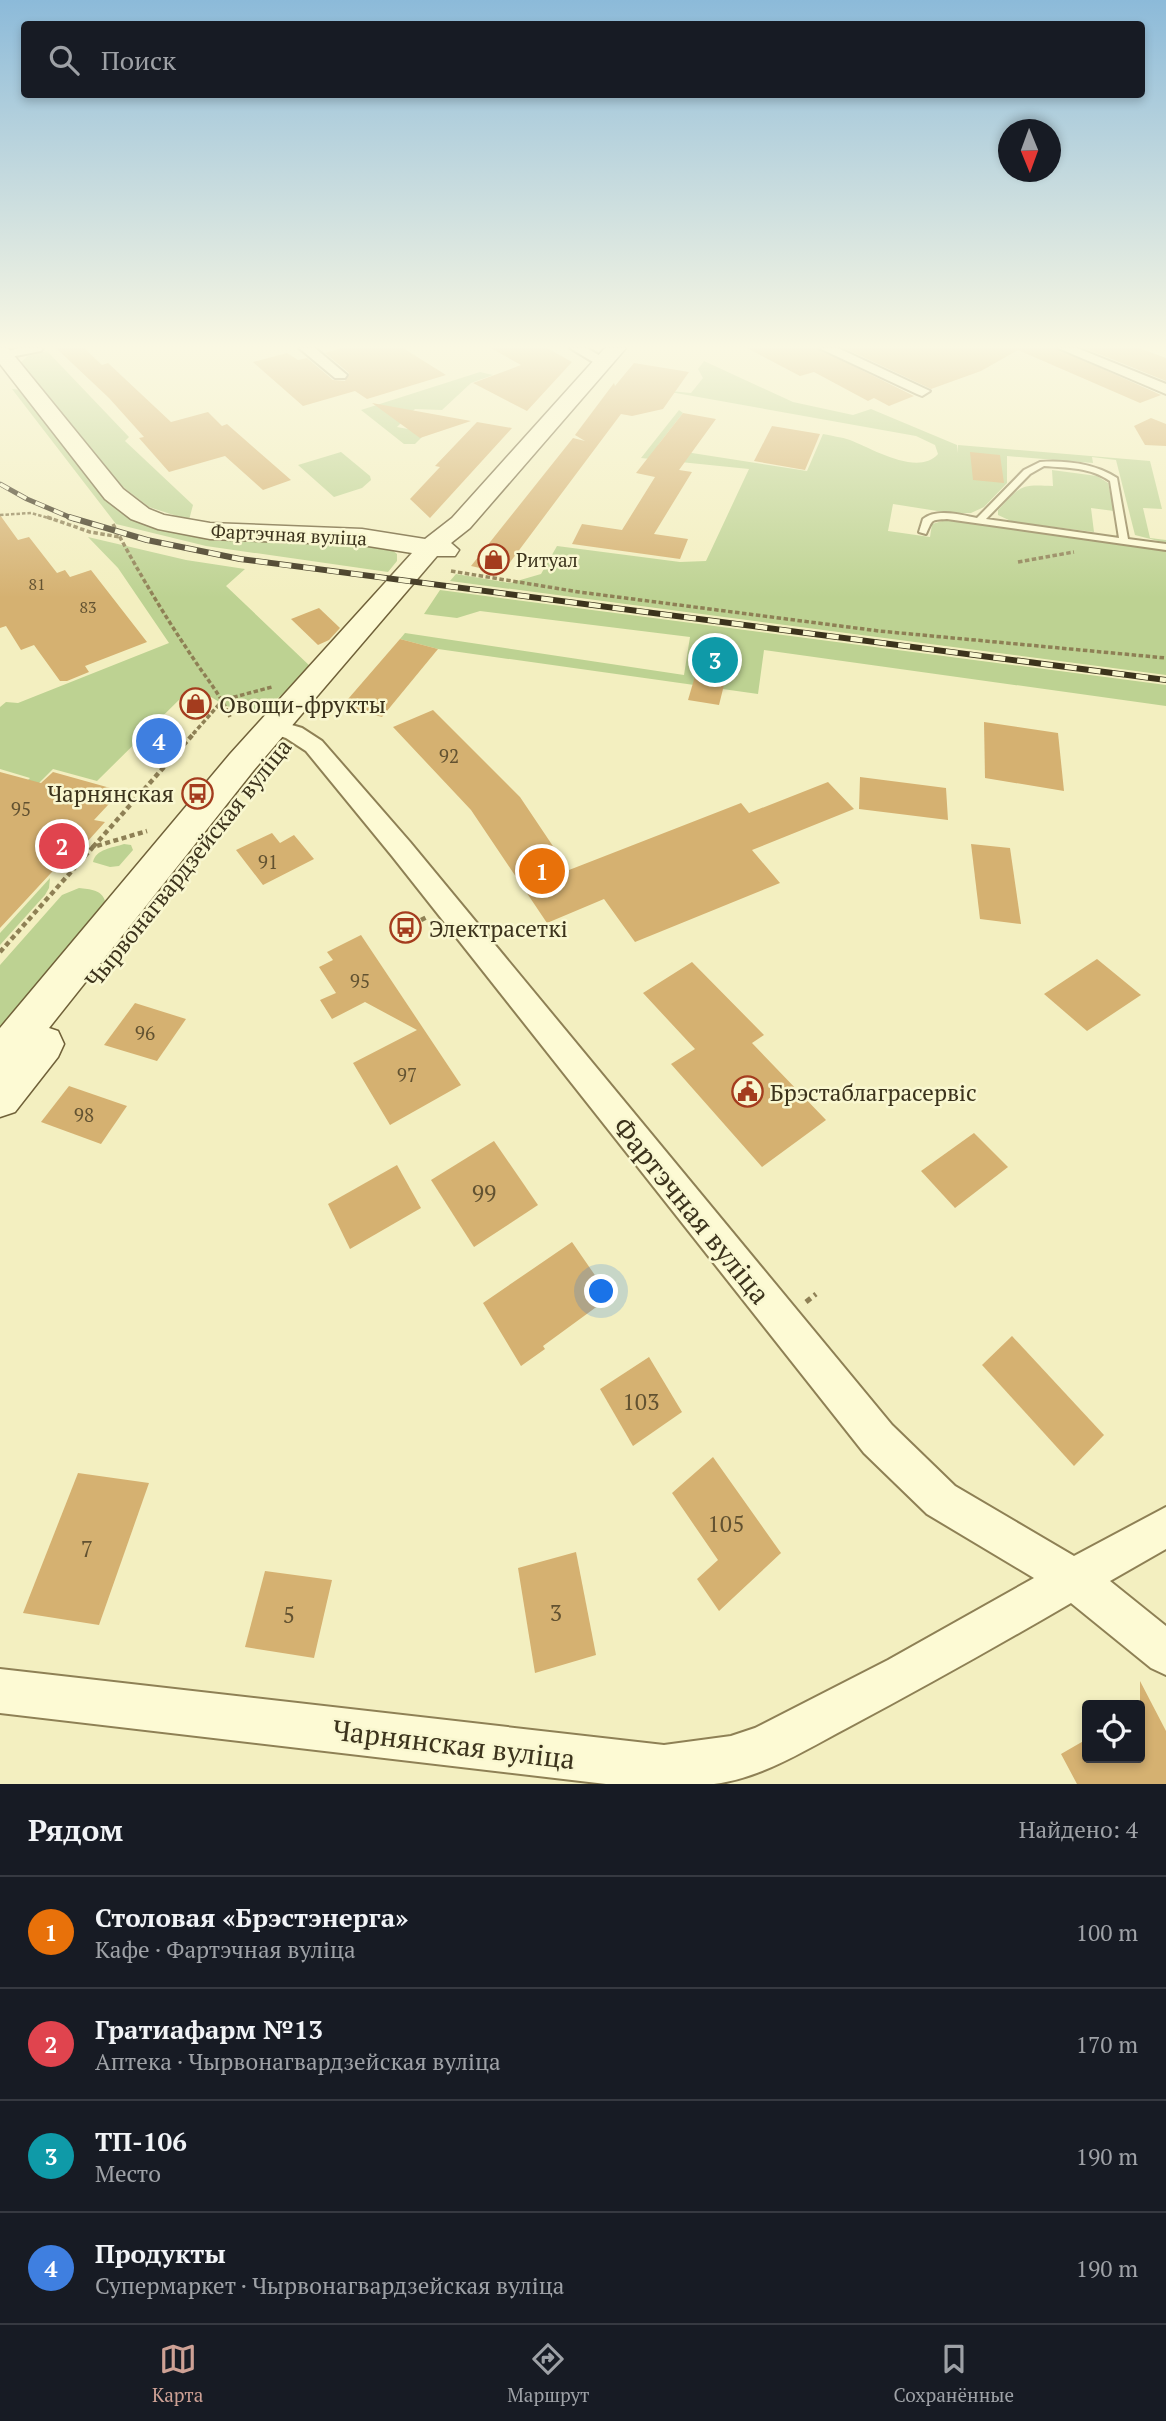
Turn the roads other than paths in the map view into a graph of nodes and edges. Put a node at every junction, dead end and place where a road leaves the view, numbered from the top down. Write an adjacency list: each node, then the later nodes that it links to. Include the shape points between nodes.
1 (64, 431): 7 (main road, Фартэчная вуліца, via 114,494 158,521 210,531 362,537)
2 (543, 431): 7 (main road, Чырвонагвардзейская вуліца)
3 (979, 521): 4 (lane, via 938,516 926,521); 5 (lane); 5 (lane, via 1034,467 1078,466 1101,471 1114,480)
4 (923, 532)
5 (1124, 541): 6 (lane)
6 (1166, 547)
7 (440, 549): 8 (main road, Чырвонагвардзейская вуліца)
8 (284, 730): 9 (main road, Чырвонагвардзейская вуліца, via 242,762); 10 (main road, Чырвонагвардзейская вуліца, via 235,800); 12 (street, Фартэчная вуліца, via 314,746 401,849 878,1439 941,1500)
9 (0, 1059)
10 (0, 1098)
11 (1166, 1527): 12 (street)
12 (1073, 1578): 13 (street, Фартэчная вуліца); 15 (street, Чарнянская вуліца, via 765,1747)
13 (1166, 1653)
14 (0, 1691): 15 (street, Чарнянская вуліца)
15 (664, 1776)

